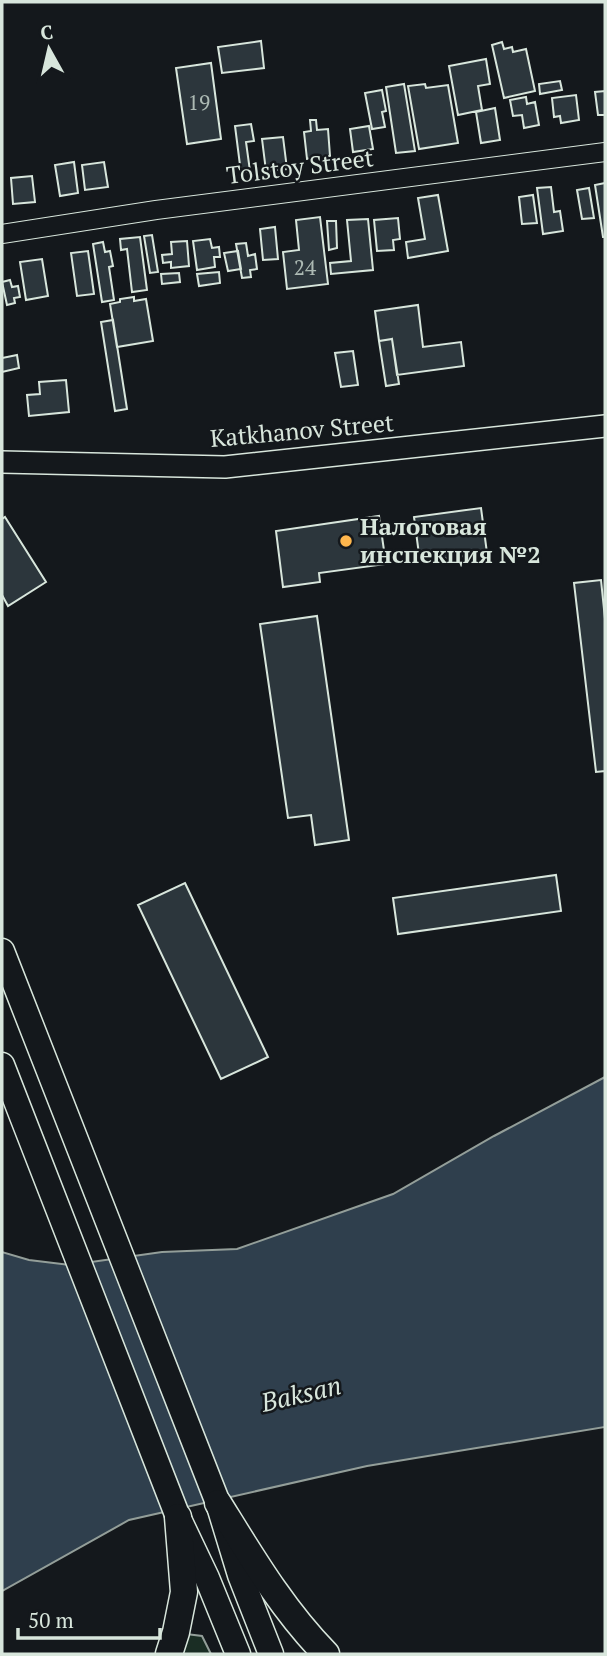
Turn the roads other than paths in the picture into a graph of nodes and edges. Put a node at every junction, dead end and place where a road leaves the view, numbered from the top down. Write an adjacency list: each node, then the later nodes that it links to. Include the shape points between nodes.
1 (605, 152): 2 (street, Tolstoy Street)
2 (2, 234)
3 (605, 426): 4 (street, Katkhanov Street, via 225,467)
4 (2, 462)
5 (2, 951): 7 (main road)
6 (2, 1065): 8 (main road)
7 (218, 1503): 11 (main road); 12 (main road, via 275,1594)
8 (178, 1517): 9 (main road, via 184,1592); 10 (main road)
9 (169, 1654)
10 (238, 1654)
11 (271, 1654)
12 (326, 1654)

